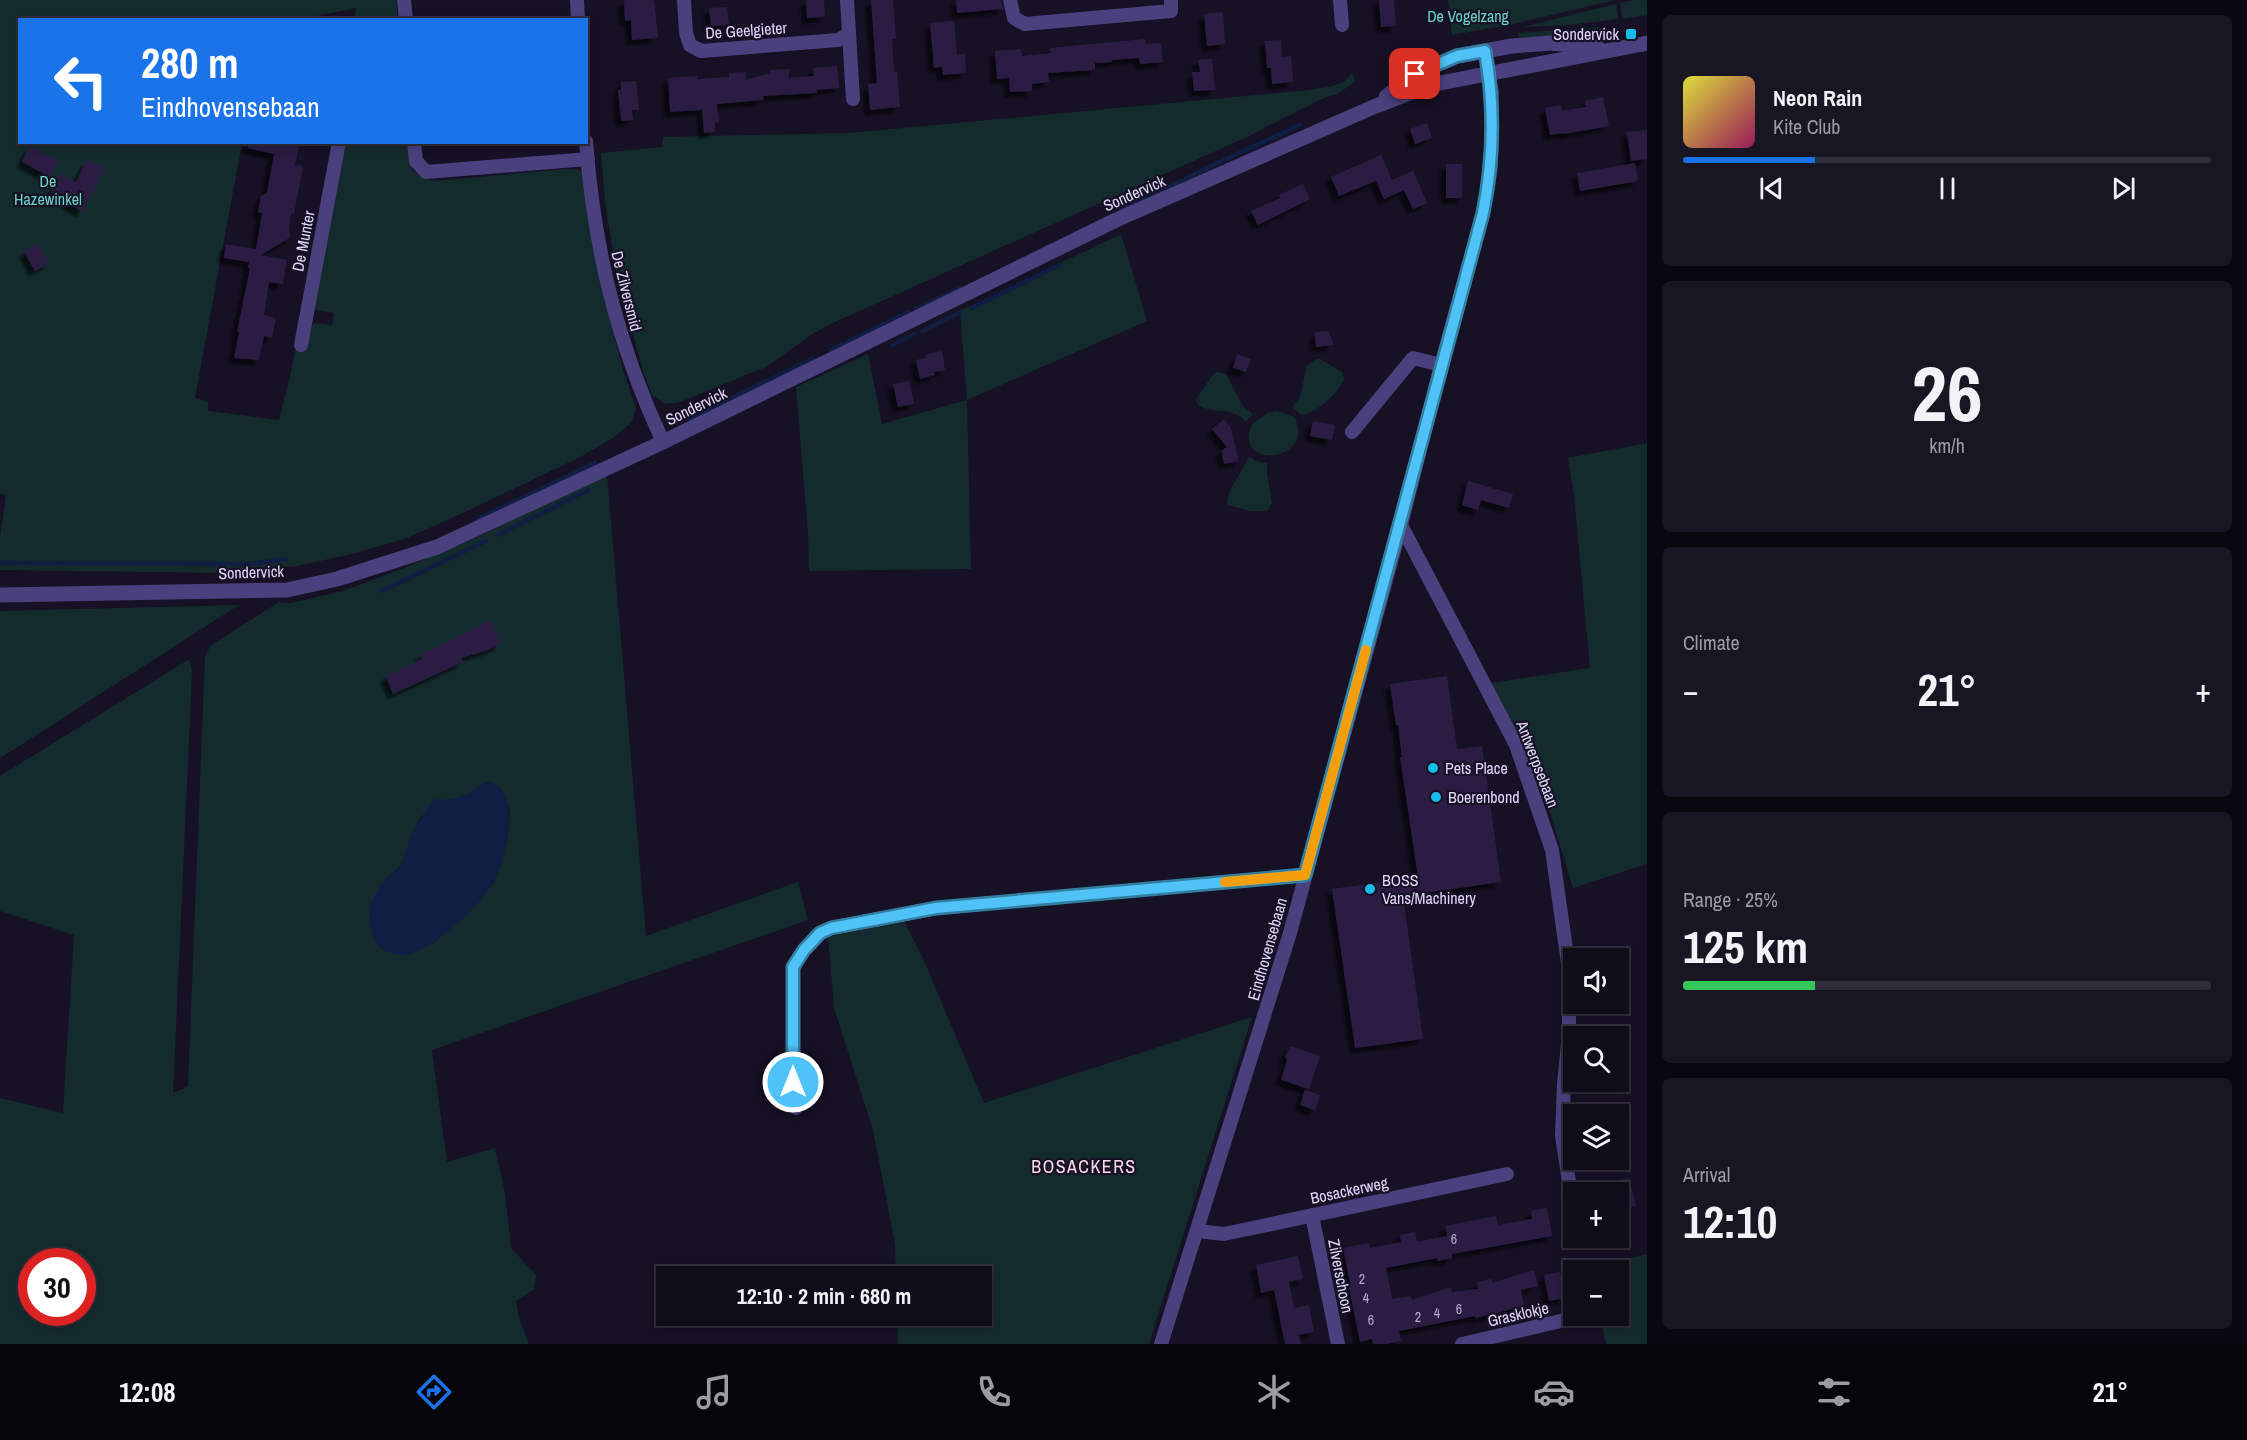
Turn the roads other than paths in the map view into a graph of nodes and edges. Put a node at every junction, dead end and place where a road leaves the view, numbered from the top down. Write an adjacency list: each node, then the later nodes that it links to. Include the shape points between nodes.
1 (404, 0): 8 (street)
2 (577, 0): 9 (street)
3 (684, 0): 11 (street, De Geelgieter, via 690,45 701,51 838,40)
4 (847, 0): 11 (street)
5 (1010, 0): 6 (street, via 1014,18 1025,24 1171,11)
6 (1171, 0)
7 (1340, 0): 10 (street)
8 (406, 18)
9 (578, 18)
10 (1342, 25)
11 (849, 34): 16 (street)
12 (1647, 43): 13 (street, Sondervick)
13 (1611, 50): 14 (street, Sondervick, via 1552,43); 15 (street, Sondervick)
14 (1485, 51): 15 (street); 17 (street, Sondervick, via 1457,56 1415,74)
15 (1489, 74): 17 (street, Sondervick, via 1430,85); 23 (street, via 1492,142 1488,187)
16 (854, 99)
17 (1371, 108): 25 (street, Sondervick, via 1116,220)
18 (339, 144): 22 (street, De Munter)
19 (414, 144): 21 (street, via 416,161 426,172)
20 (586, 144): 21 (street, De Zilversmid)
21 (588, 159): 25 (street, De Zilversmid, via 600,258 618,330)
22 (301, 345)
23 (1441, 365): 24 (street, via 1413,358); 26 (street)
24 (1352, 432)
25 (663, 442): 27 (street, Sondervick, via 437,547 337,579 287,590)
26 (1401, 525): 28 (street, Eindhovensebaan); 31 (street, Antwerpsebaan, via 1516,745 1552,850 1569,969 1562,1136)
27 (0, 595)
28 (1305, 875): 29 (street, via 936,908 820,933 793,967); 33 (street, Eindhovensebaan)
29 (796, 1108)
30 (1507, 1174): 32 (street, Bosackerweg)
31 (1569, 1182)
32 (1312, 1215): 33 (street, Bosackerweg, via 1224,1234); 36 (street, Zilverschoon)
33 (1198, 1231): 35 (street, Eindhovensebaan)
34 (1563, 1320): 37 (street, Grasklokje)
35 (1161, 1344)
36 (1338, 1344)
37 (1462, 1344)

